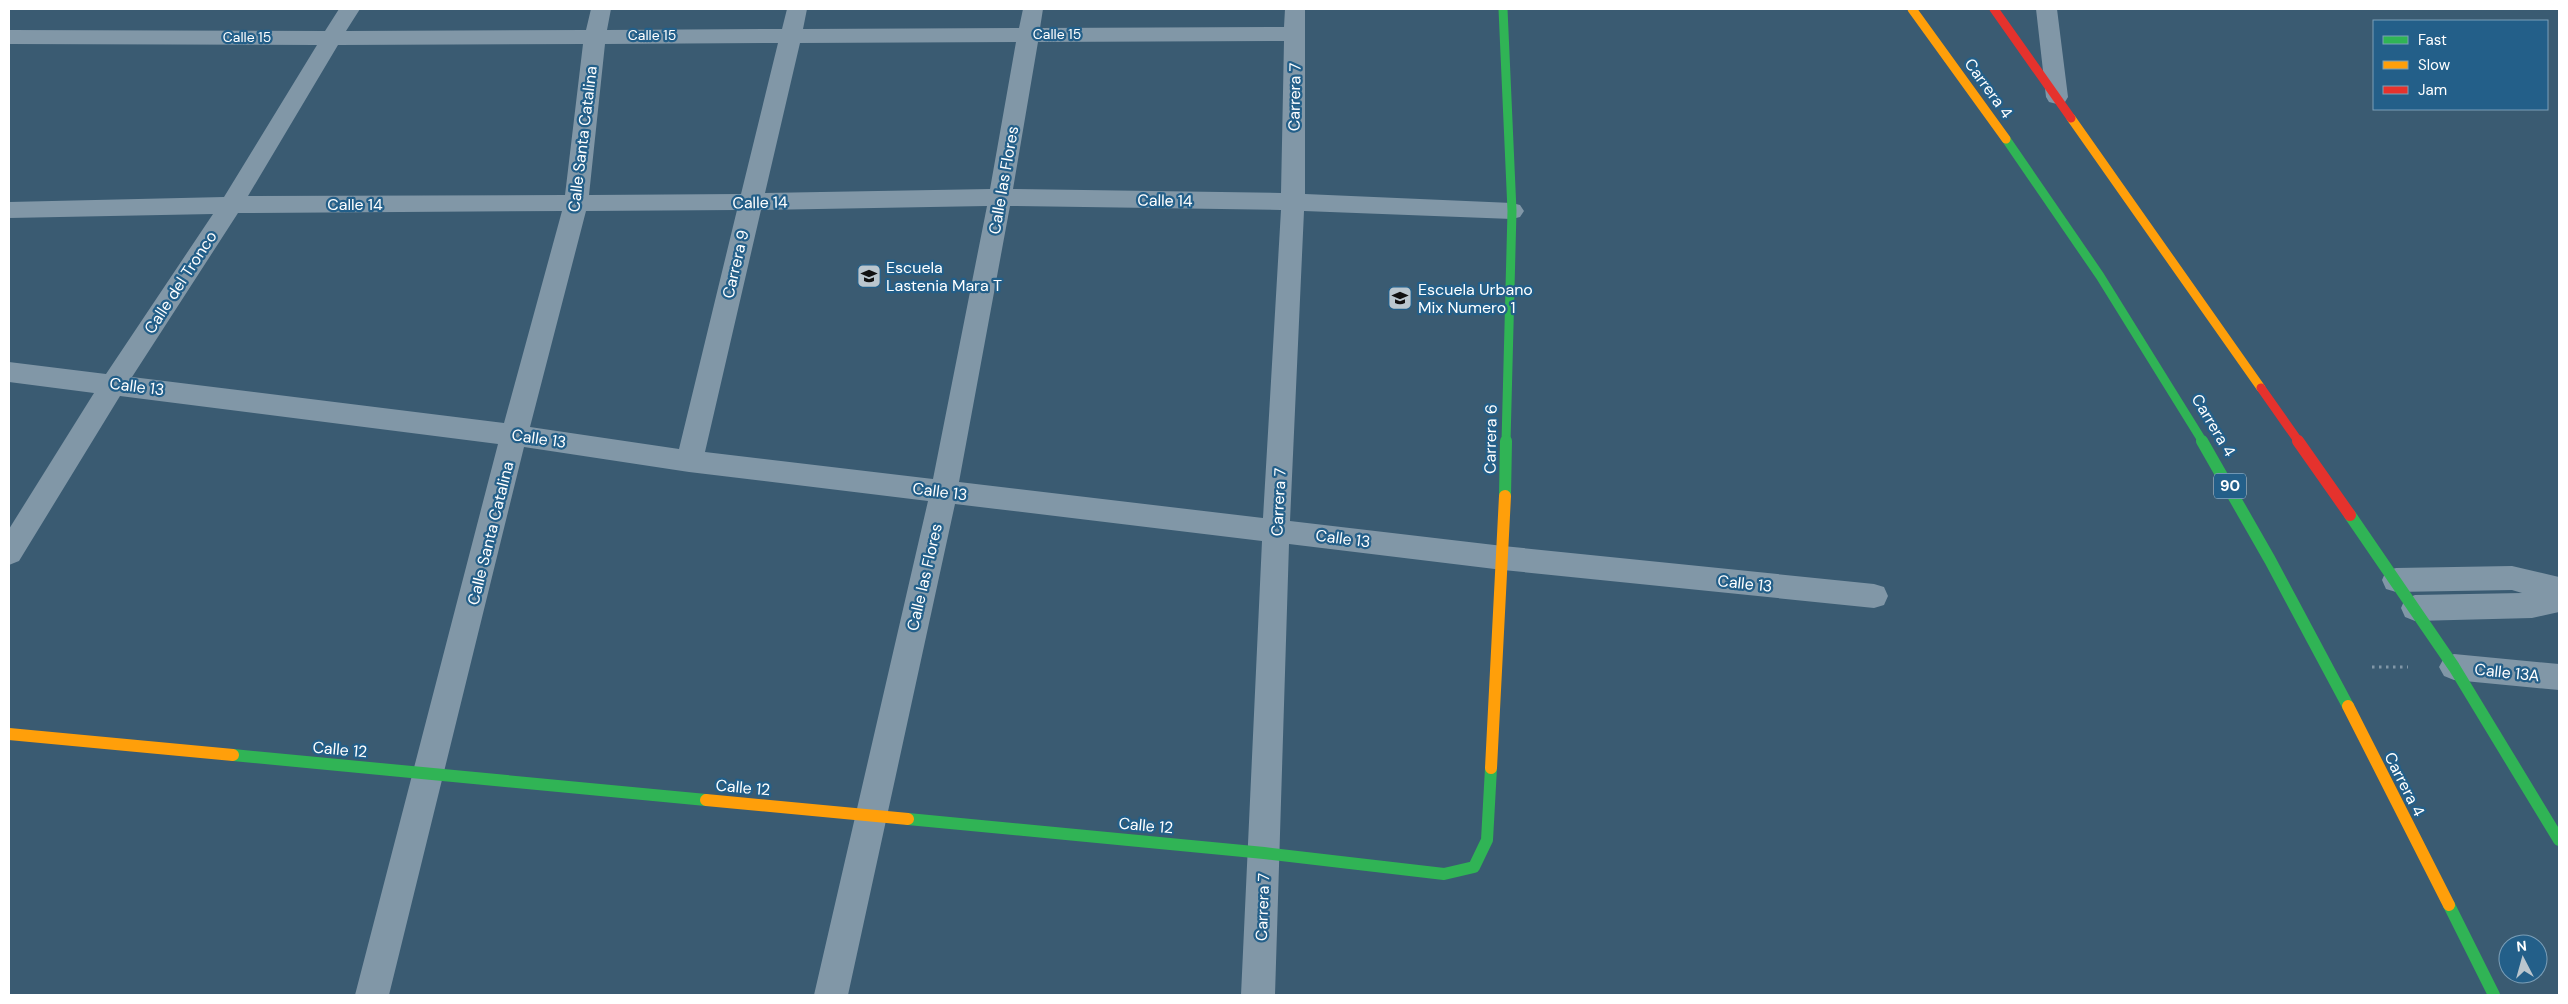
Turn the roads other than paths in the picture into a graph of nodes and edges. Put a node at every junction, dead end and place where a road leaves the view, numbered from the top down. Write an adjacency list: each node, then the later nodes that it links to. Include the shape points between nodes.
1 (349, 9): 14 (street, Calle del Tronco)
2 (601, 9): 12 (street, Calle Santa Catalina)
3 (797, 9): 10 (street, Carrera 9)
4 (1295, 9): 11 (street, Carrera 7)
5 (1503, 9): 22 (main road, Carrera 6)
6 (1912, 9): 47 (main road, Carrera 4 / 90, via 2107,285 2221,469 2331,675)
7 (1994, 9): 15 (main road)
8 (2046, 9): 15 (street)
9 (1030, 21): 10 (street, Calle 15); 11 (street, Calle 15); 16 (street, Calle las Flores)
10 (791, 34): 12 (street, Calle 15); 17 (street, Carrera 9)
11 (1296, 34): 18 (street, Carrera 7)
12 (595, 36): 14 (street, Calle 15); 19 (street, Calle Santa Catalina)
13 (9, 37): 14 (street, Calle 15)
14 (333, 38): 20 (street, Calle del Tronco)
15 (2057, 97): 31 (main road)
16 (1000, 197): 17 (street, Calle 14); 18 (street, Calle 14); 27 (street, Calle las Flores)
17 (750, 202): 19 (street, Calle 14); 26 (street, Carrera 9)
18 (1293, 202): 22 (street, Calle 14); 28 (street, Carrera 7)
19 (576, 203): 20 (street, Calle 14); 25 (street, Calle Santa Catalina)
20 (231, 205): 21 (street, Calle 14); 24 (street, Calle del Tronco)
21 (9, 210)
22 (1512, 211): 30 (main road, Carrera 6)
23 (9, 372): 24 (street, Calle 13)
24 (114, 383): 25 (street, Calle 13); 29 (street, Calle del Tronco)
25 (514, 434): 26 (street, Calle 13); 39 (street, Calle Santa Catalina)
26 (689, 461): 27 (street, Calle 13)
27 (944, 491): 28 (street, Calle 13); 40 (street, Calle las Flores)
28 (1276, 530): 30 (street, Calle 13); 42 (street, Carrera 7)
29 (9, 553)
30 (1503, 558): 33 (street, Calle 13); 43 (main road, Carrera 6, via 1487,840)
31 (2396, 580): 32 (street, via 2512,578); 35 (main road)
32 (2559, 589)
33 (1874, 596)
34 (2559, 600): 35 (street, via 2532,605)
35 (2416, 608): 36 (main road)
36 (2454, 667): 37 (street, Calle 13A); 41 (main road)
37 (2559, 677)
38 (9, 734): 39 (main road, Calle 12)
39 (429, 774): 40 (main road, Calle 12); 44 (street, Calle Santa Catalina)
40 (870, 816): 42 (main road, Calle 12); 45 (street, Calle las Flores)
41 (2559, 840)
42 (1264, 853): 43 (main road, Calle 12, via 1444,874); 46 (street, Carrera 7)
43 (1474, 867)
44 (372, 995)
45 (831, 995)
46 (1258, 995)
47 (2494, 995)

